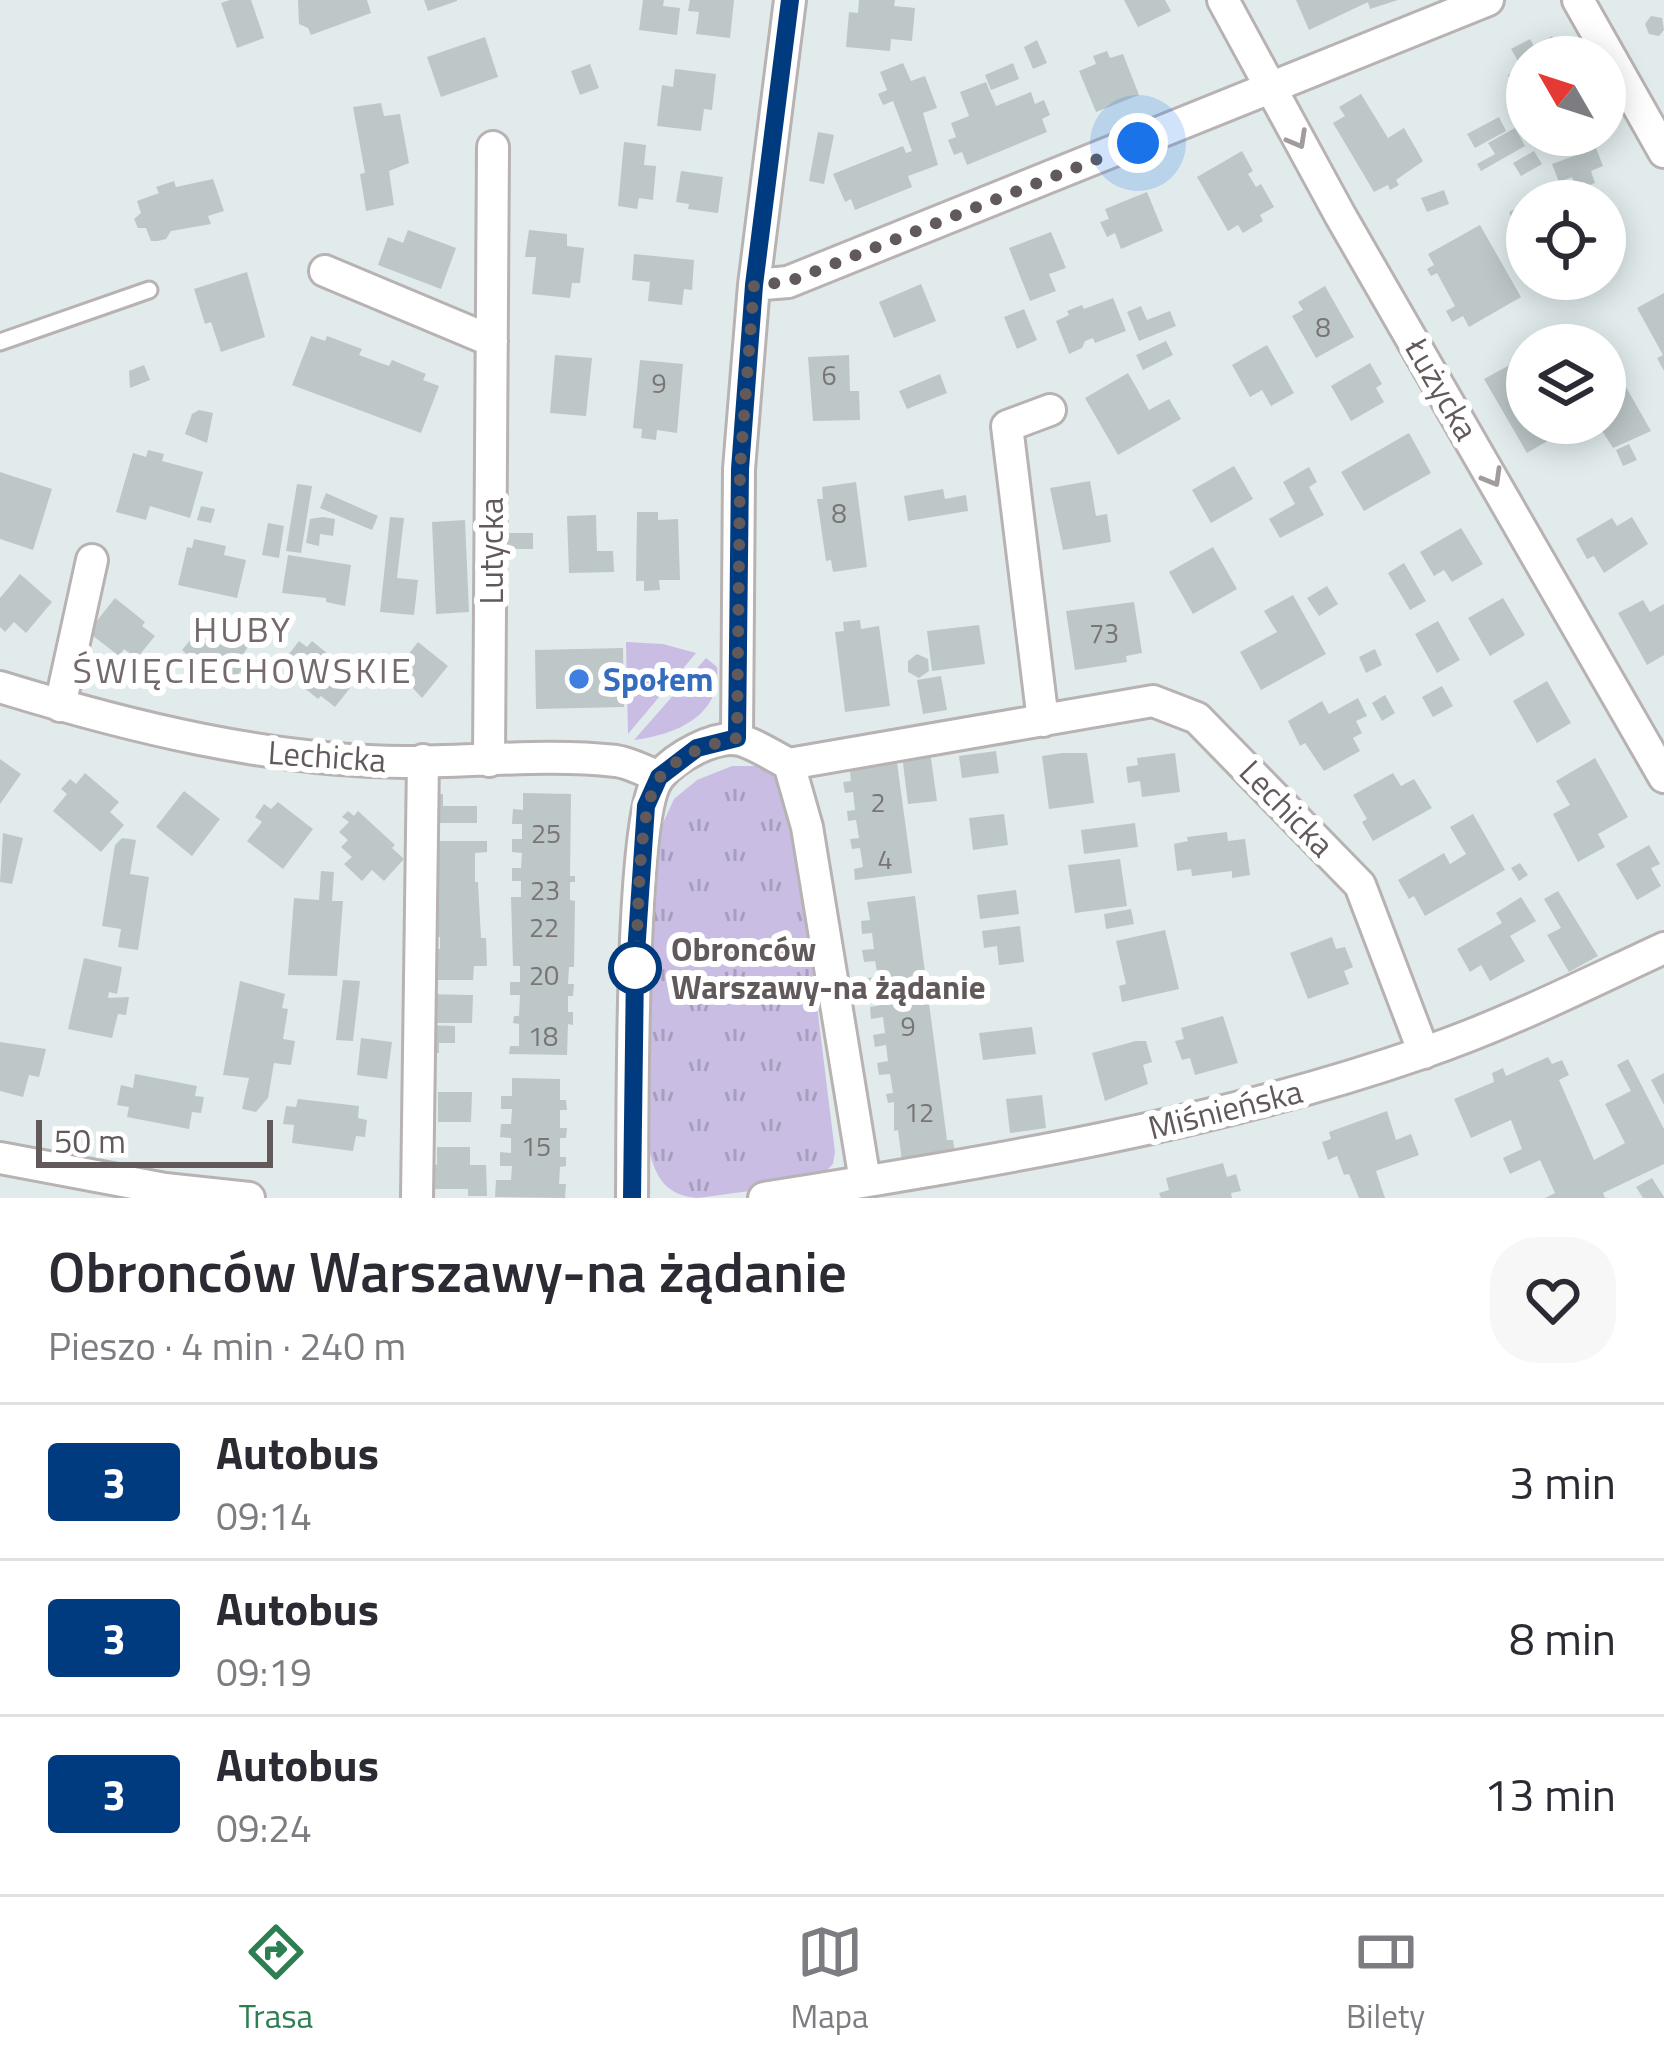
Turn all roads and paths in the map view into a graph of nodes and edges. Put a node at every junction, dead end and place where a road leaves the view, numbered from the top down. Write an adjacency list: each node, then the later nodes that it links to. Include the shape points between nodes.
1 (790, 0): 9 (street)
2 (1223, 0): 5 (street, Łużycka)
3 (1488, 0): 5 (street)
4 (1578, 0): 7 (street)
5 (1270, 91): 9 (street, via 788,282); 23 (street, Łużycka, one-way to 23)
6 (493, 147): 11 (street, Lutycka)
7 (1664, 152)
8 (325, 271): 11 (street)
9 (754, 285): 18 (street, via 740,469)
10 (148, 290): 12 (lane)
11 (492, 341): 20 (street, Lutycka)
12 (0, 342)
13 (1050, 410): 17 (street, via 1007,426)
14 (92, 560): 16 (street)
15 (0, 687): 16 (street, Lechicka)
16 (60, 706): 19 (street, Lechicka, via 254,751)
17 (1043, 721): 21 (street, Lechicka); 25 (street, Lechicka, via 1154,701 1197,718 1360,885)
18 (737, 738): 21 (street); 22 (street, via 697,748)
19 (423, 760): 20 (street, Lechicka); 29 (street)
20 (489, 761): 22 (street, Lechicka, via 620,761)
21 (789, 764): 27 (street, via 807,827)
22 (659, 777): 30 (street, via 646,806 635,968)
23 (1664, 777)
24 (1664, 948): 25 (street, Miśnieńska)
25 (1424, 1053): 27 (street, Miśnieńska, via 1240,1109)
26 (0, 1158): 28 (street)
27 (866, 1181): 31 (street, Miśnieńska)
28 (249, 1198)
29 (417, 1198)
30 (632, 1198)
31 (764, 1198)

